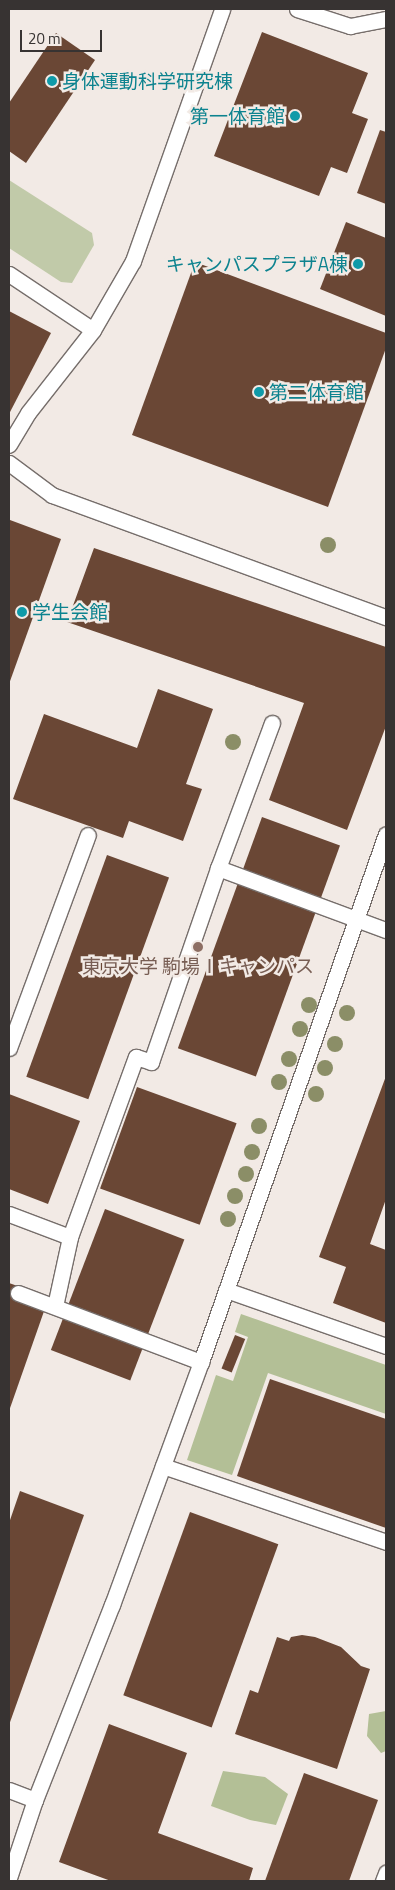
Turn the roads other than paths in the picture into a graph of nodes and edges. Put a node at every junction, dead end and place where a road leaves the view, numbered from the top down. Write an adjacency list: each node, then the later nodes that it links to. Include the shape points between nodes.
1 (222, 9): 5 (lane, via 133,261)
2 (297, 9): 3 (lane, via 350,26)
3 (386, 19)
4 (9, 274): 5 (lane)
5 (93, 330): 6 (lane, via 28,413)
6 (9, 445)
7 (9, 463): 8 (lane, via 52,495)
8 (386, 618)
9 (272, 723): 12 (lane)
10 (386, 834): 13 (lane)
11 (88, 835): 15 (lane)
12 (218, 868): 13 (lane); 17 (lane, via 151,1062 136,1057)
13 (355, 919): 14 (lane); 18 (lane)
14 (386, 930)
15 (9, 1048)
16 (9, 1214): 17 (lane)
17 (70, 1237): 20 (lane)
18 (226, 1290): 21 (lane); 22 (lane)
19 (18, 1292): 20 (lane)
20 (55, 1306): 22 (lane)
21 (386, 1346)
22 (201, 1362): 23 (lane)
23 (163, 1466): 24 (lane); 26 (lane)
24 (386, 1542)
25 (9, 1790): 26 (lane)
26 (36, 1800): 28 (lane)
27 (386, 1873): 29 (lane)
28 (9, 1878)
29 (383, 1881)

